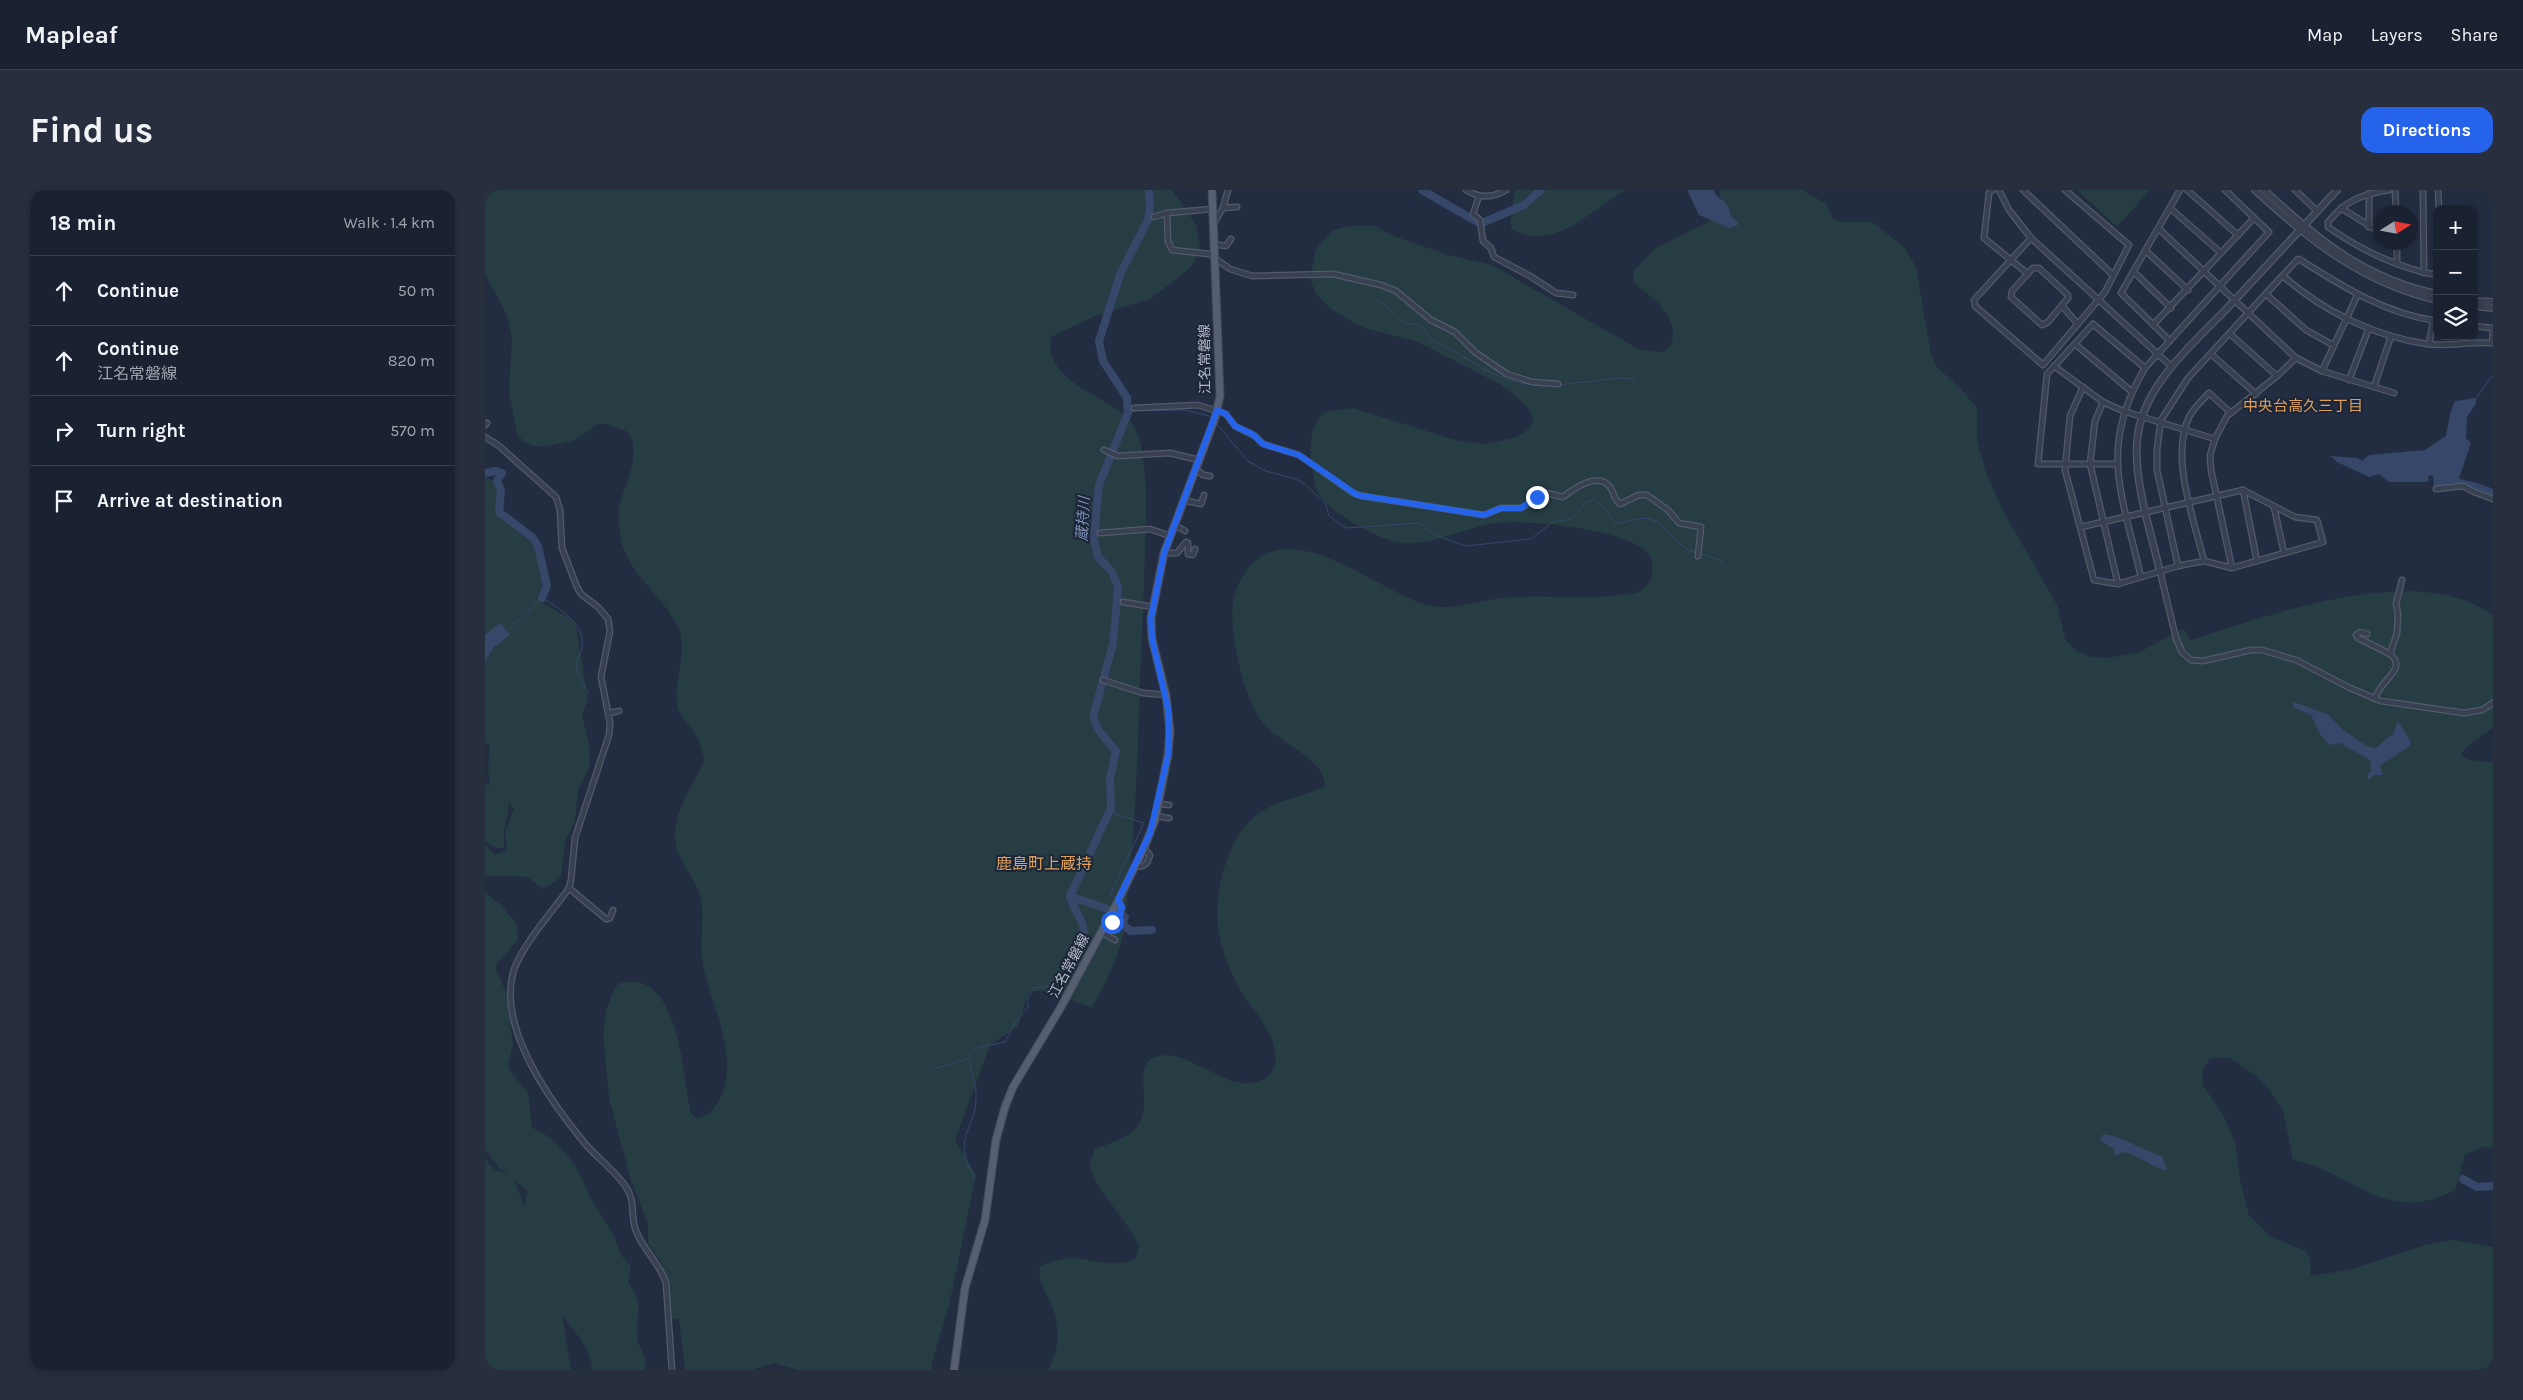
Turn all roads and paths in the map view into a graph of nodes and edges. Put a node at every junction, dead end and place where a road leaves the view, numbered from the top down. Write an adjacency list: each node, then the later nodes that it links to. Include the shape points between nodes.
1 (1212, 190): 28 (main road, 江名常磐線)
2 (1228, 190): 25 (street)
3 (1466, 190): 21 (street)
4 (1506, 190): 21 (street, via 1493,196)
5 (1993, 190): 46 (street, via 1989,193 1984,238)
6 (1999, 190): 40 (street, via 2009,210)
7 (2023, 190): 53 (street)
8 (2065, 190): 53 (street, via 2129,246)
9 (2180, 190): 26 (street)
10 (2187, 190): 38 (street)
11 (2225, 190): 32 (street)
12 (2255, 190): 34 (street)
13 (2264, 190): 34 (street)
14 (2337, 190): 29 (street)
15 (2389, 190): 20 (street)
16 (2395, 190): 22 (street)
17 (2423, 190): 50 (street)
18 (2438, 190): 23 (street)
19 (2298, 191): 29 (street)
20 (2369, 193): 27 (street, via 2356,197); 35 (street)
21 (1479, 196): 59 (street, via 1473,214 1480,220 1483,241 1491,248 1494,257 1556,293)
22 (2396, 205)
23 (2439, 205)
24 (1237, 207): 25 (street)
25 (1223, 208): 33 (street)
26 (2170, 208): 36 (street); 44 (street)
27 (2341, 208): 35 (street); 47 (street, via 2328,222 2328,228)
28 (1212, 209): 30 (street); 33 (main road, 江名常磐線)
29 (2317, 211): 34 (street)
30 (1167, 214): 31 (street); 45 (street, via 1172,250)
31 (1154, 217)
32 (2254, 218): 38 (street); 55 (street, via 2269,232)
33 (1212, 225): 41 (main road, 江名常磐線)
34 (2301, 227): 57 (street, via 2367,270); 61 (street, via 2334,256 2364,274); 63 (street)
35 (2369, 227): 37 (street)
36 (2159, 229): 43 (street); 49 (street)
37 (2373, 229)
38 (2238, 235): 44 (street)
39 (1231, 238): 41 (street, via 1226,246)
40 (2031, 238): 46 (street); 62 (street)
41 (1213, 244): 45 (main road, 江名常磐線)
42 (2397, 250): 47 (street)
43 (2146, 251): 48 (street); 56 (street)
44 (2221, 253): 49 (street)
45 (1214, 257): 94 (street, via 1230,269 1252,276 1333,274 1381,285 1396,291 1431,320 1455,332 1477,353 1507,374 1532,382); 105 (main road, 江名常磐線, via 1220,382)
46 (2011, 260): 51 (street); 73 (street, via 1974,300 1975,306 2043,364)
47 (2397, 264): 50 (street)
48 (2134, 272): 68 (street); 74 (street, via 2121,293)
49 (2204, 272): 55 (street); 56 (street)
50 (2424, 273): 52 (street)
51 (2028, 274): 66 (street, via 2033,268 2039,268 2065,292 2068,298); 66 (street, via 2011,294 2013,300 2042,325)
52 (2433, 274)
53 (2113, 275): 62 (street)
54 (2283, 276): 58 (street); 60 (street, via 2299,259); 71 (street, via 2315,302)
55 (2219, 288): 63 (street); 81 (street)
56 (2187, 290): 68 (street)
57 (2433, 293)
58 (2266, 294): 70 (street); 84 (street, via 2306,330)
59 (1573, 295)
60 (2357, 296): 71 (street); 72 (street)
61 (2433, 299)
62 (2097, 300): 73 (street); 85 (street)
63 (2235, 300): 70 (street); 89 (street)
64 (2478, 301): 65 (street)
65 (2493, 302)
66 (2062, 306): 73 (street)
67 (2478, 306): 69 (street)
68 (2171, 308): 74 (street)
69 (2493, 308)
70 (2247, 314): 79 (street); 87 (street)
71 (2347, 319): 76 (street); 84 (street)
72 (2433, 320)
73 (2077, 323)
74 (2153, 326): 81 (street)
75 (2478, 326): 77 (street)
76 (2369, 328): 80 (street); 93 (street)
77 (2493, 328): 83 (street, via 2492,343)
78 (2433, 329): 83 (street)
79 (2230, 334): 86 (street); 92 (street)
80 (2391, 336): 83 (street); 96 (street)
81 (2170, 341): 85 (street)
82 (2075, 344): 88 (street); 90 (street, via 2093,324); 97 (street)
83 (2429, 344)
84 (2333, 345): 91 (street)
85 (2157, 354): 89 (street); 90 (street)
86 (2211, 354): 99 (street); 106 (street, via 2187,378)
87 (2296, 358): 91 (street); 92 (street)
88 (2055, 366): 95 (street); 112 (street, via 2047,374 2037,464)
89 (2172, 367): 104 (street)
90 (2145, 368): 97 (street)
91 (2322, 371): 93 (street)
92 (2277, 376): 99 (street)
93 (2349, 380): 96 (street)
94 (1558, 384)
95 (2083, 387): 100 (street); 112 (street, via 2069,416)
96 (2374, 387): 98 (street)
97 (2131, 391): 102 (street)
98 (2394, 393)
99 (2256, 394): 103 (street)
100 (2103, 402): 102 (street); 113 (street, via 2095,421)
101 (1135, 408): 105 (street, via 1198,404)
102 (2123, 412): 104 (street); 114 (street)
103 (2231, 413): 107 (street, via 2209,393 2189,417); 109 (street)
104 (2143, 416): 106 (street); 126 (street, via 2136,457)
105 (1215, 417): 111 (main road, 江名常磐線); 137 (street, via 1226,414 1235,426 1263,444 1299,455 1357,495 1484,515 1501,508 1521,508 1546,493 1563,497 1588,482 1608,485 1620,504 1647,495 1668,510 1679,523 1701,527)
106 (2161, 423): 107 (street); 125 (street, via 2157,470)
107 (2185, 430): 109 (street); 123 (street, via 2181,459)
108 (485, 437): 155 (street, via 544,485 559,502 562,548 575,582 581,594 608,619 601,677)
109 (2215, 439): 120 (street, via 2211,470)
110 (1104, 450): 111 (street, via 1118,456 1170,453)
111 (1199, 460): 115 (main road, 江名常磐線)
112 (2065, 464): 113 (street); 130 (street)
113 (2089, 464): 114 (street); 128 (street)
114 (2116, 464): 127 (street)
115 (1196, 469): 116 (street); 122 (main road, 江名常磐線)
116 (1209, 476)
117 (2435, 488): 121 (street, via 2463,486)
118 (2243, 490): 120 (street); 124 (street); 139 (street)
119 (1204, 495): 122 (street, via 1201,504)
120 (2217, 496): 123 (street); 141 (street)
121 (2493, 499)
122 (1183, 500): 129 (main road, 江名常磐線)
123 (2189, 503): 125 (street); 138 (street)
124 (2274, 506): 136 (street); 136 (street, via 2295,517 2317,520 2323,542)
125 (2165, 508): 126 (street); 140 (street)
126 (2147, 512): 127 (street); 142 (street)
127 (2127, 517): 128 (street); 143 (street)
128 (2104, 522): 130 (street); 145 (street)
129 (1175, 525): 131 (street); 133 (main road, 江名常磐線)
130 (2081, 527): 145 (street, via 2094,580)
131 (1185, 531)
132 (1099, 533): 133 (street, via 1150,529)
133 (1170, 536): 135 (main road, 江名常磐線)
134 (1195, 549): 135 (street, via 1193,555 1188,554 1186,542 1175,554)
135 (1164, 553): 147 (main road, 江名常磐線)
136 (2284, 553): 139 (street)
137 (1698, 556)
138 (2204, 561): 140 (street); 141 (street)
139 (2257, 561): 141 (street)
140 (2178, 566): 142 (street)
141 (2232, 568)
142 (2160, 572): 143 (street); 152 (street, via 2176,638 2182,652 2191,660 2203,661 2251,650 2279,653)
143 (2141, 577): 145 (street)
144 (2402, 580): 149 (street, via 2395,604 2397,633)
145 (2118, 584)
146 (1123, 602): 147 (street)
147 (1153, 607): 151 (main road, 江名常磐線, via 1152,639)
148 (2367, 634): 149 (street, via 2360,632 2356,635)
149 (2390, 654): 152 (street, via 2396,661 2396,669 2379,686)
150 (1103, 680): 151 (street, via 1143,693)
151 (1166, 695): 156 (main road, 江名常磐線, via 1170,731)
152 (2375, 699): 153 (street, via 2464,713 2482,710)
153 (2493, 703)
154 (619, 711): 155 (street)
155 (609, 713): 160 (street, via 609,735 575,838)
156 (1159, 804): 157 (street); 158 (main road, 江名常磐線)
157 (1169, 805)
158 (1155, 816): 159 (street); 161 (main road, 江名常磐線, via 1144,848)
159 (1169, 818)
160 (569, 888): 162 (street, via 606,919 610,918); 166 (street, via 518,960 512,994 517,1034 546,1088 573,1127 630,1193 635,1231 663,1273 666,1283)
161 (1118, 899): 163 (main road, 江名常磐線); 163 (street, via 1121,914 1115,921)
162 (613, 910)
163 (1105, 923): 164 (main road, 江名常磐線)
164 (1101, 932): 165 (street); 167 (main road, 江名常磐線, via 1013,1087 1005,1107 996,1140 985,1220 965,1288)
165 (1115, 940)
166 (673, 1370)
167 (954, 1370)

